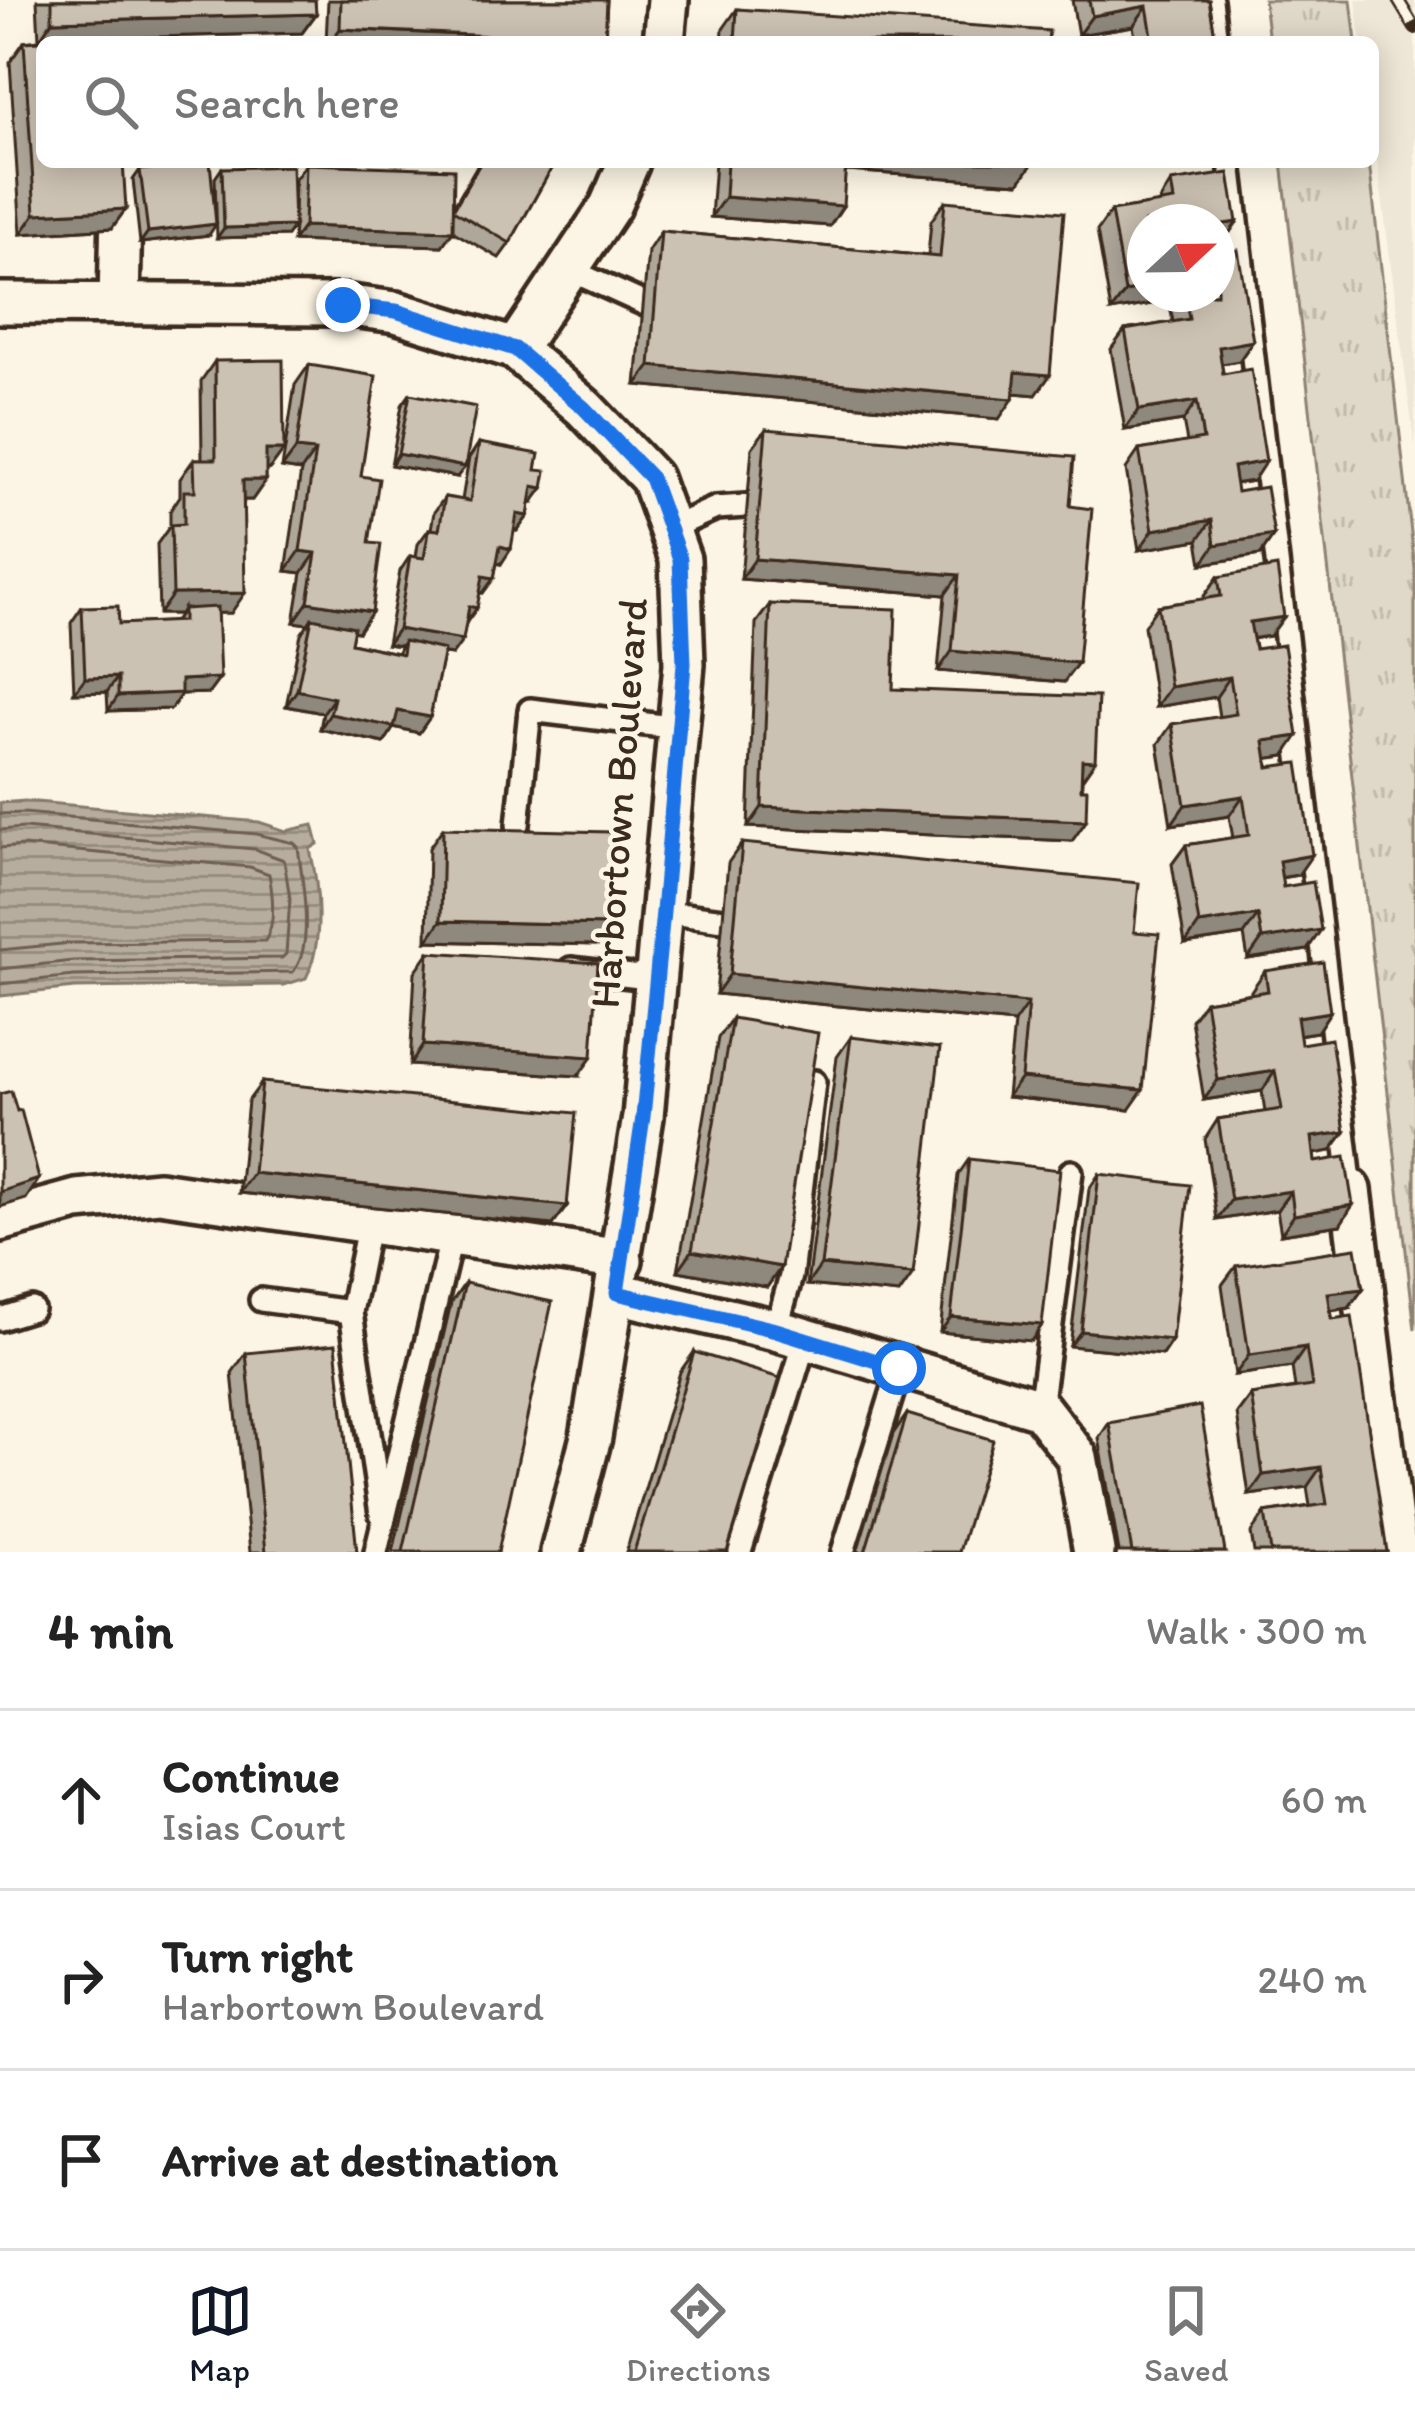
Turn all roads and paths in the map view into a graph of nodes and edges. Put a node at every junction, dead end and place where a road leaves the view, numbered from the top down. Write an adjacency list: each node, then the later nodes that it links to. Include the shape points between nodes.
1 (668, 0): 3 (street)
2 (1211, 0): 4 (lane)
3 (665, 36)
4 (1215, 36)
5 (122, 168): 10 (street)
6 (626, 168): 8 (street)
7 (1231, 168): 23 (lane)
8 (570, 270): 11 (lane); 12 (street)
9 (0, 303): 10 (street, Harbortown Boulevard)
10 (119, 304): 12 (street, Harbortown Boulevard, via 396,311)
11 (645, 304)
12 (515, 349): 14 (street, Harbortown Boulevard, via 651,478)
13 (746, 506): 14 (lane, via 716,508)
14 (669, 530): 15 (street, Harbortown Boulevard, via 680,559)
15 (679, 728): 16 (lane, via 530,710); 17 (street, Harbortown Boulevard)
16 (518, 825)
17 (663, 912): 18 (lane); 20 (street, Harbortown Boulevard)
18 (724, 920)
19 (542, 966): 20 (lane)
20 (657, 979): 27 (street, Harbortown Boulevard)
21 (814, 1082): 32 (lane)
22 (1071, 1172): 34 (lane)
23 (1351, 1190): 41 (street)
24 (0, 1221): 25 (street, via 77,1199 159,1192)
25 (369, 1222): 26 (street); 30 (lane)
26 (452, 1234): 27 (street); 35 (lane)
27 (620, 1276): 32 (street); 37 (street, Harbortown Boulevard)
28 (260, 1300): 30 (lane)
29 (32, 1309): 31 (lane)
30 (351, 1312): 35 (lane)
31 (0, 1319)
32 (791, 1334): 33 (street); 38 (lane)
33 (899, 1368): 34 (street); 39 (lane)
34 (1040, 1409): 40 (street, via 1077,1457)
35 (383, 1526): 36 (lane)
36 (376, 1552)
37 (561, 1552)
38 (740, 1552)
39 (843, 1552)
40 (1094, 1552)
41 (1396, 1552)

